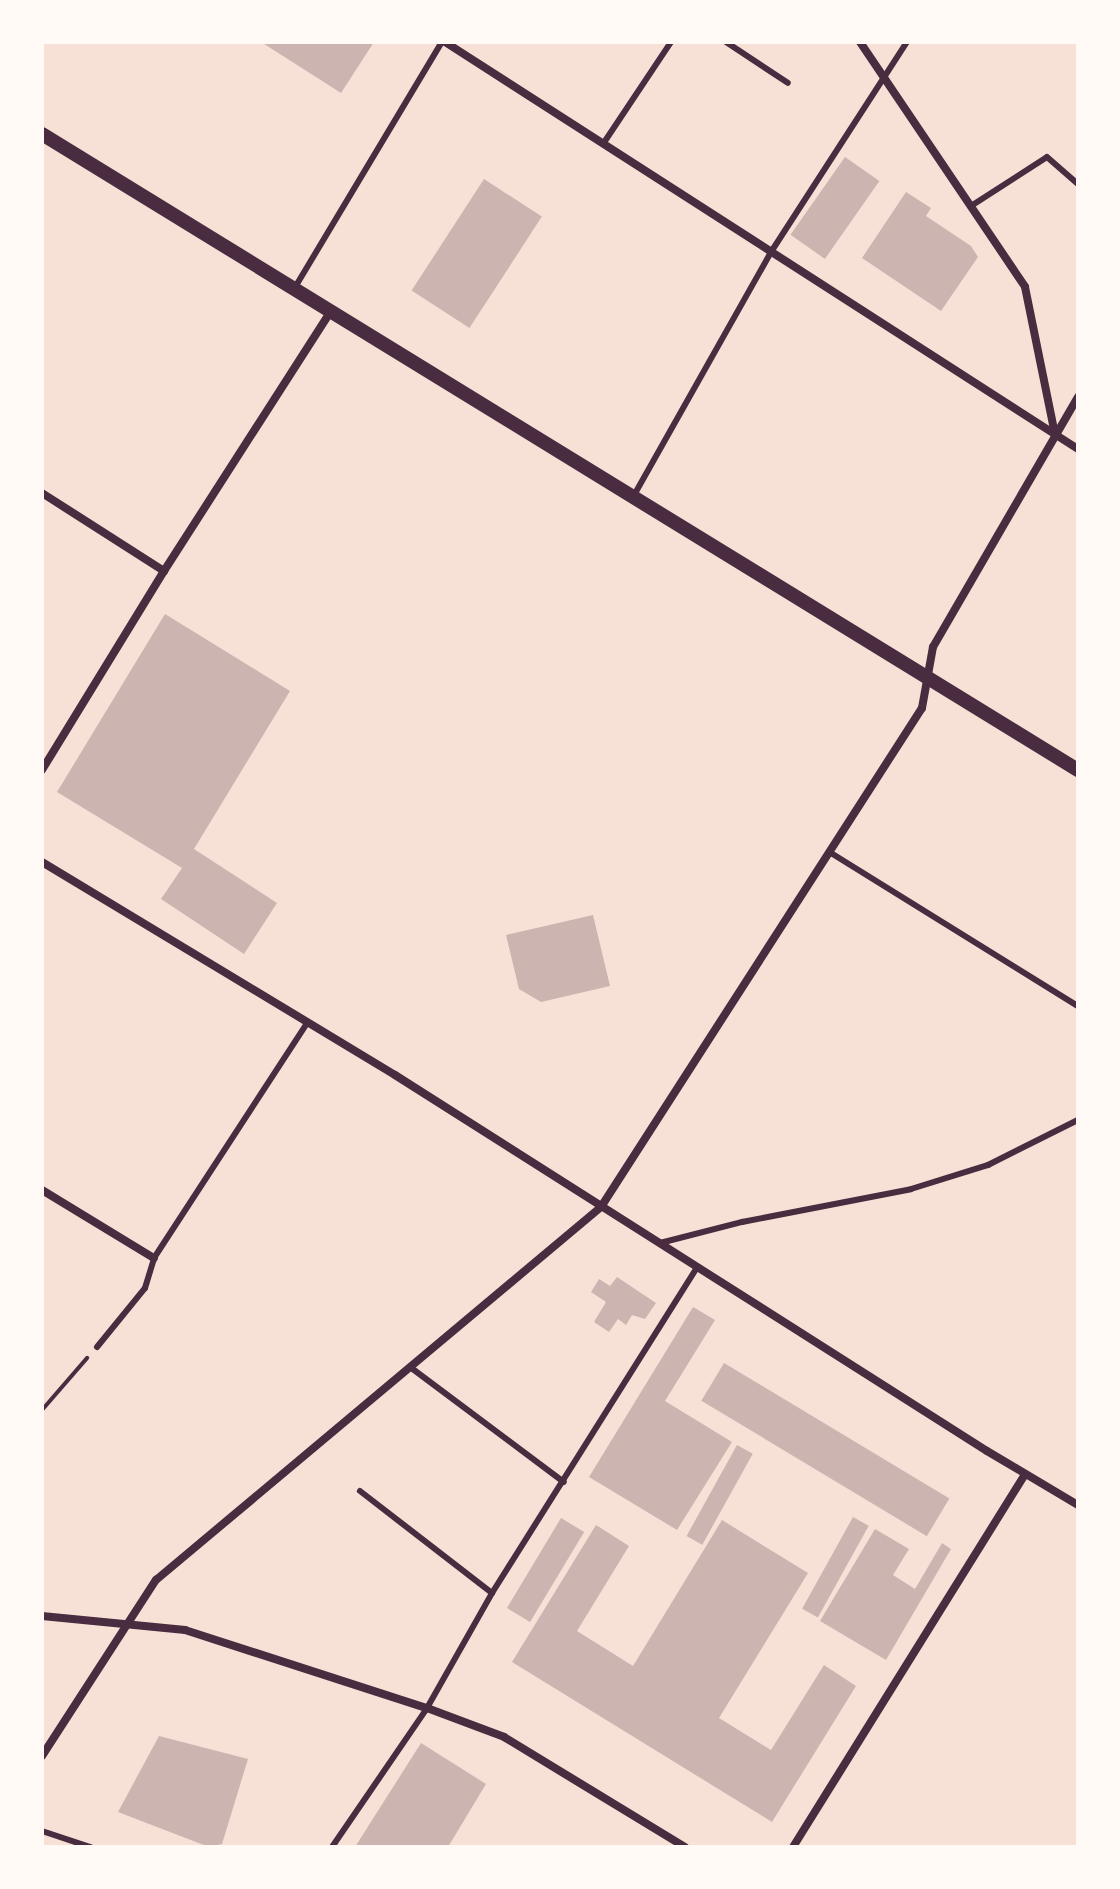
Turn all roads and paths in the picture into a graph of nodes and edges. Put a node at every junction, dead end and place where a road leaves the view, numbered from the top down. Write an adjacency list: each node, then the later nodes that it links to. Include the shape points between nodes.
1 (443, 42): 9 (street); 13 (lane)
2 (671, 42): 9 (lane)
3 (726, 42): 7 (lane)
4 (860, 42): 6 (street)
5 (907, 42): 6 (lane)
6 (885, 78): 11 (street); 12 (lane)
7 (788, 83)
8 (42, 134): 13 (street)
9 (603, 144): 12 (street)
10 (1078, 184): 11 (lane, via 1047,157)
11 (971, 206): 16 (street, via 1025,287)
12 (771, 252): 16 (street); 19 (lane)
13 (294, 289): 14 (street)
14 (331, 311): 19 (street); 20 (street)
15 (1078, 397): 16 (street)
16 (1055, 434): 17 (street); 21 (street, via 933,647)
17 (1078, 449)
18 (42, 493): 20 (street)
19 (633, 497): 21 (street)
20 (164, 571): 22 (street)
21 (927, 677): 23 (street); 24 (street, via 922,708)
22 (42, 770)
23 (1078, 770)
24 (831, 853): 26 (lane); 30 (street)
25 (42, 862): 27 (street)
26 (1078, 1006)
27 (307, 1023): 30 (street); 32 (lane)
28 (1078, 1120): 31 (lane, via 988,1165 911,1189)
29 (42, 1190): 32 (street)
30 (601, 1207): 31 (street); 35 (street)
31 (660, 1243): 33 (street)
32 (154, 1258): 34 (lane, via 145,1288)
33 (697, 1268): 37 (street); 38 (lane)
34 (97, 1347): 36 (path)
35 (409, 1366): 38 (lane); 43 (street, via 156,1580)
36 (42, 1410)
37 (1025, 1474): 40 (street); 50 (street)
38 (564, 1482): 41 (lane)
39 (360, 1491): 41 (lane)
40 (1078, 1505)
41 (492, 1593): 44 (lane)
42 (42, 1616): 43 (street)
43 (128, 1624): 44 (street, via 185,1630); 45 (street)
44 (427, 1708): 48 (lane); 49 (street, via 504,1737)
45 (42, 1756)
46 (42, 1831): 47 (lane)
47 (90, 1847)
48 (332, 1847)
49 (685, 1847)
50 (793, 1847)

